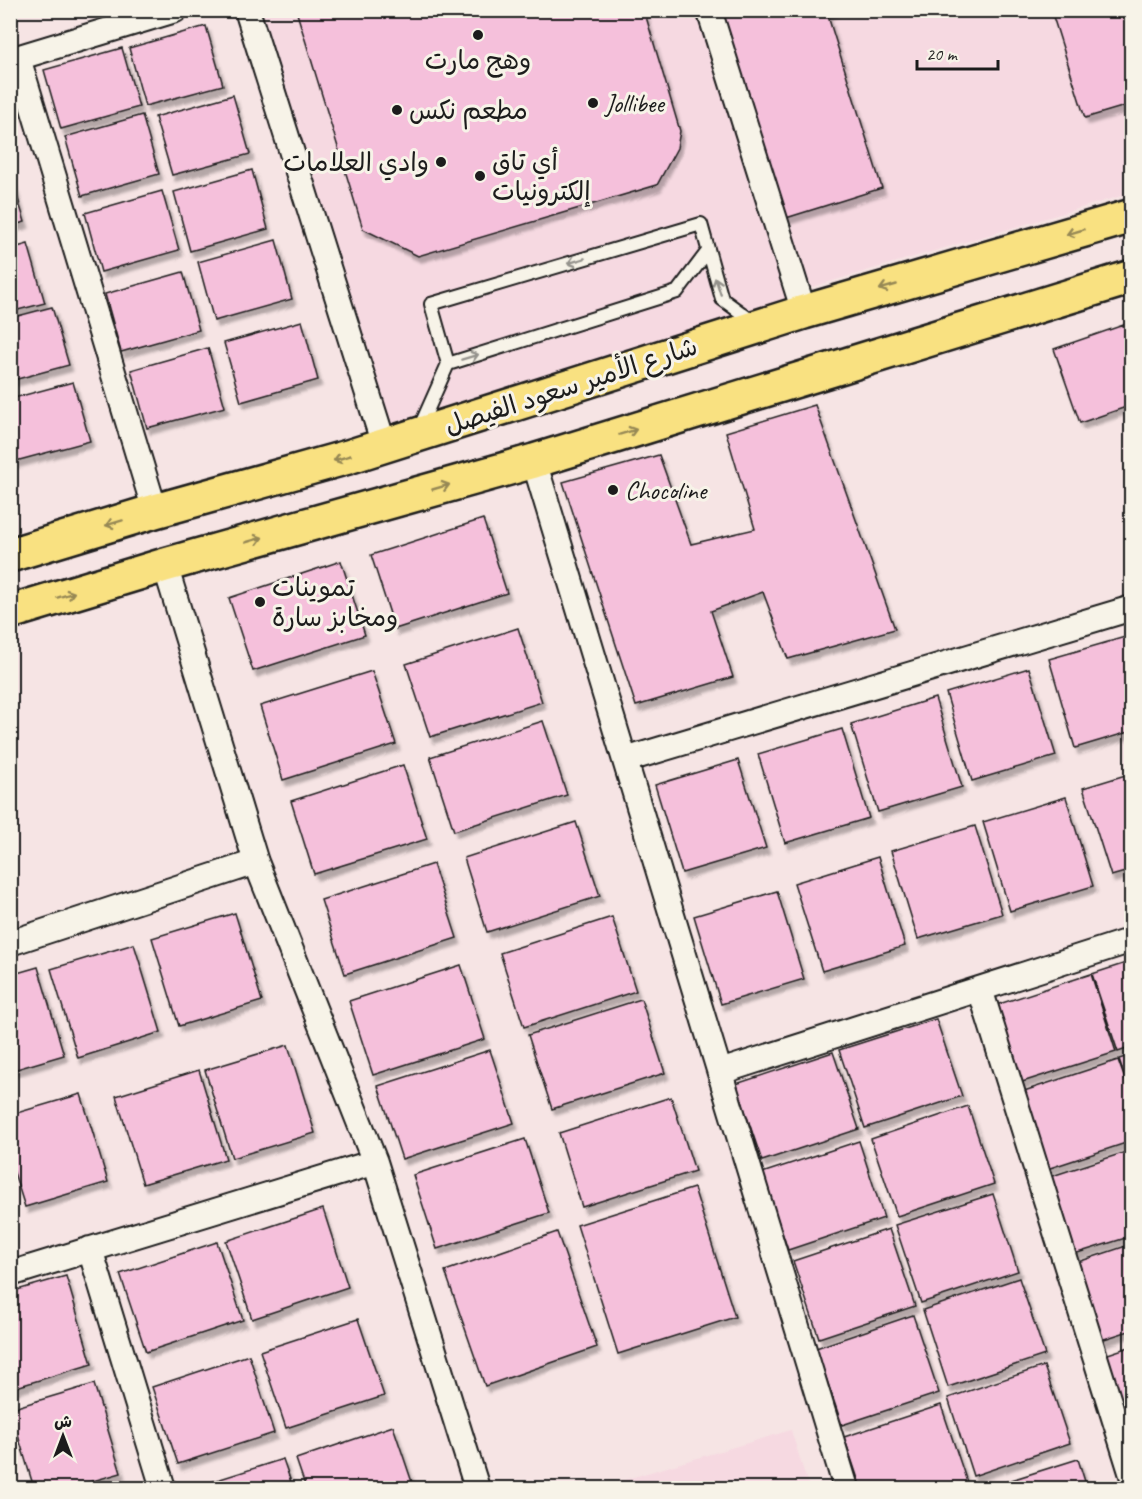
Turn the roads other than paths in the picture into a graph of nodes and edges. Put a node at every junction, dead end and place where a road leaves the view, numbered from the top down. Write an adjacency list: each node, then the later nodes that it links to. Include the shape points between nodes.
1 (175, 10): 4 (street)
2 (248, 10): 12 (street)
3 (709, 10): 8 (street)
4 (14, 59): 14 (street)
5 (1131, 216): 8 (main road, شارع الأمير سعود الفيصل, one-way to 8)
6 (708, 251): 9 (lane, one-way to 6, via 722,299); 10 (lane, one-way to 6, via 677,292); 10 (lane, one-way to 10, via 701,224 431,304)
7 (1131, 277): 13 (main road, one-way to 7)
8 (804, 312): 9 (main road, شارع الأمير سعود الفيصل)
9 (759, 326): 11 (main road, شارع الأمير سعود الفيصل)
10 (448, 364): 11 (lane)
11 (417, 435): 12 (main road, شارع الأمير سعود الفيصل)
12 (384, 445): 14 (main road, شارع الأمير سعود الفيصل, one-way to 14)
13 (534, 461): 16 (main road, one-way to 13); 19 (street)
14 (155, 511): 15 (main road, شارع الأمير سعود الفيصل, one-way to 15)
15 (10, 555)
16 (165, 566): 18 (main road, one-way to 16); 20 (street)
17 (1131, 608): 19 (street)
18 (10, 612)
19 (625, 760): 24 (street)
20 (256, 862): 22 (street); 25 (street)
21 (1131, 940): 23 (street)
22 (10, 943)
23 (980, 989): 24 (street); 28 (street)
24 (720, 1072): 31 (street)
25 (375, 1162): 26 (street); 30 (street)
26 (90, 1249): 27 (street); 29 (street)
27 (10, 1274)
28 (1131, 1475)
29 (164, 1488)
30 (477, 1488)
31 (846, 1488)

